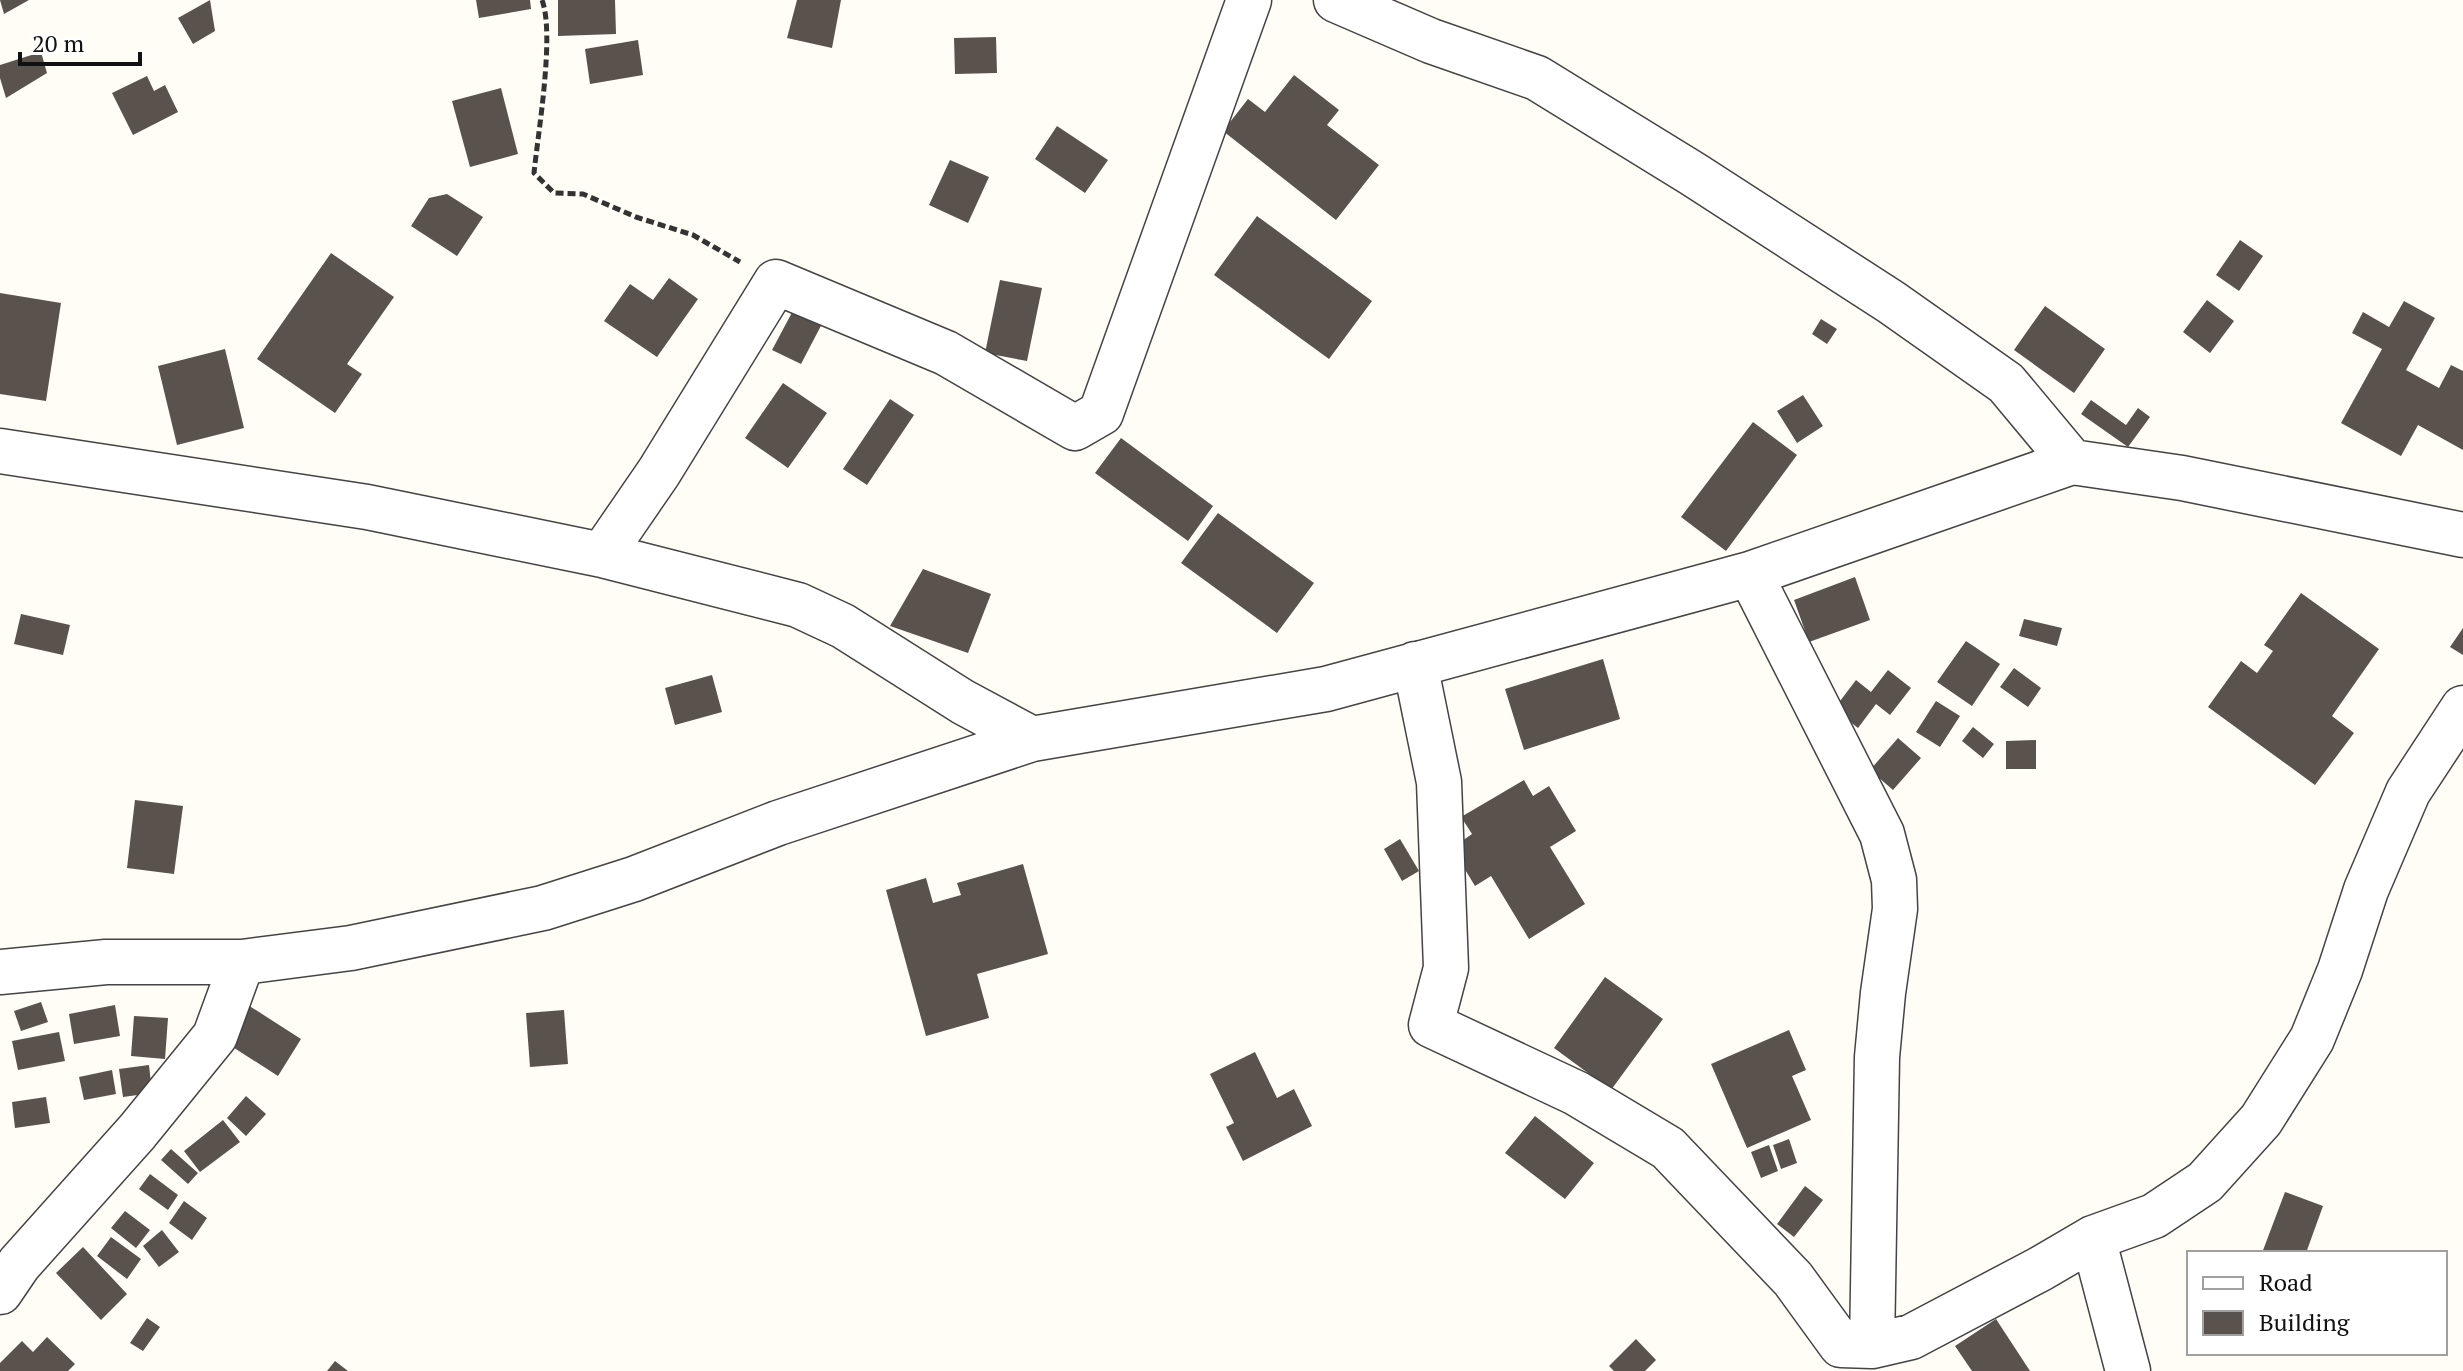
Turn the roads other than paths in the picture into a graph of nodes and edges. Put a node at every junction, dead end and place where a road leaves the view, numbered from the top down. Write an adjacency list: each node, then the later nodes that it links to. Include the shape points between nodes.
1 (1249, 0): 6 (street, via 1101,413 1075,428 946,353 776,282)
2 (1336, 0): 4 (street, via 1537,78 1693,174 2006,383)
3 (0, 451): 6 (street, via 367,507)
4 (2072, 462): 5 (street, via 2182,478); 7 (street)
5 (2463, 535)
6 (602, 555): 10 (street, via 810,610)
7 (1750, 574): 8 (street); 15 (street, via 1882,834 1894,880 1877,1057)
8 (1415, 664): 10 (street, via 1326,689); 15 (street, via 1439,782 1446,968 1431,1025 1576,1093 1668,1148 1793,1279 1841,1345)
9 (2463, 708): 13 (street, via 2408,792 2312,1039 2261,1120 2205,1182 2154,1216)
10 (1032, 739): 11 (street, via 543,908 351,948)
11 (242, 962): 12 (street, via 106,962); 14 (street, via 215,1036)
12 (0, 972)
13 (2093, 1238): 15 (street, via 1911,1337); 16 (street)
14 (0, 1292)
15 (1872, 1346)
16 (2128, 1371)

